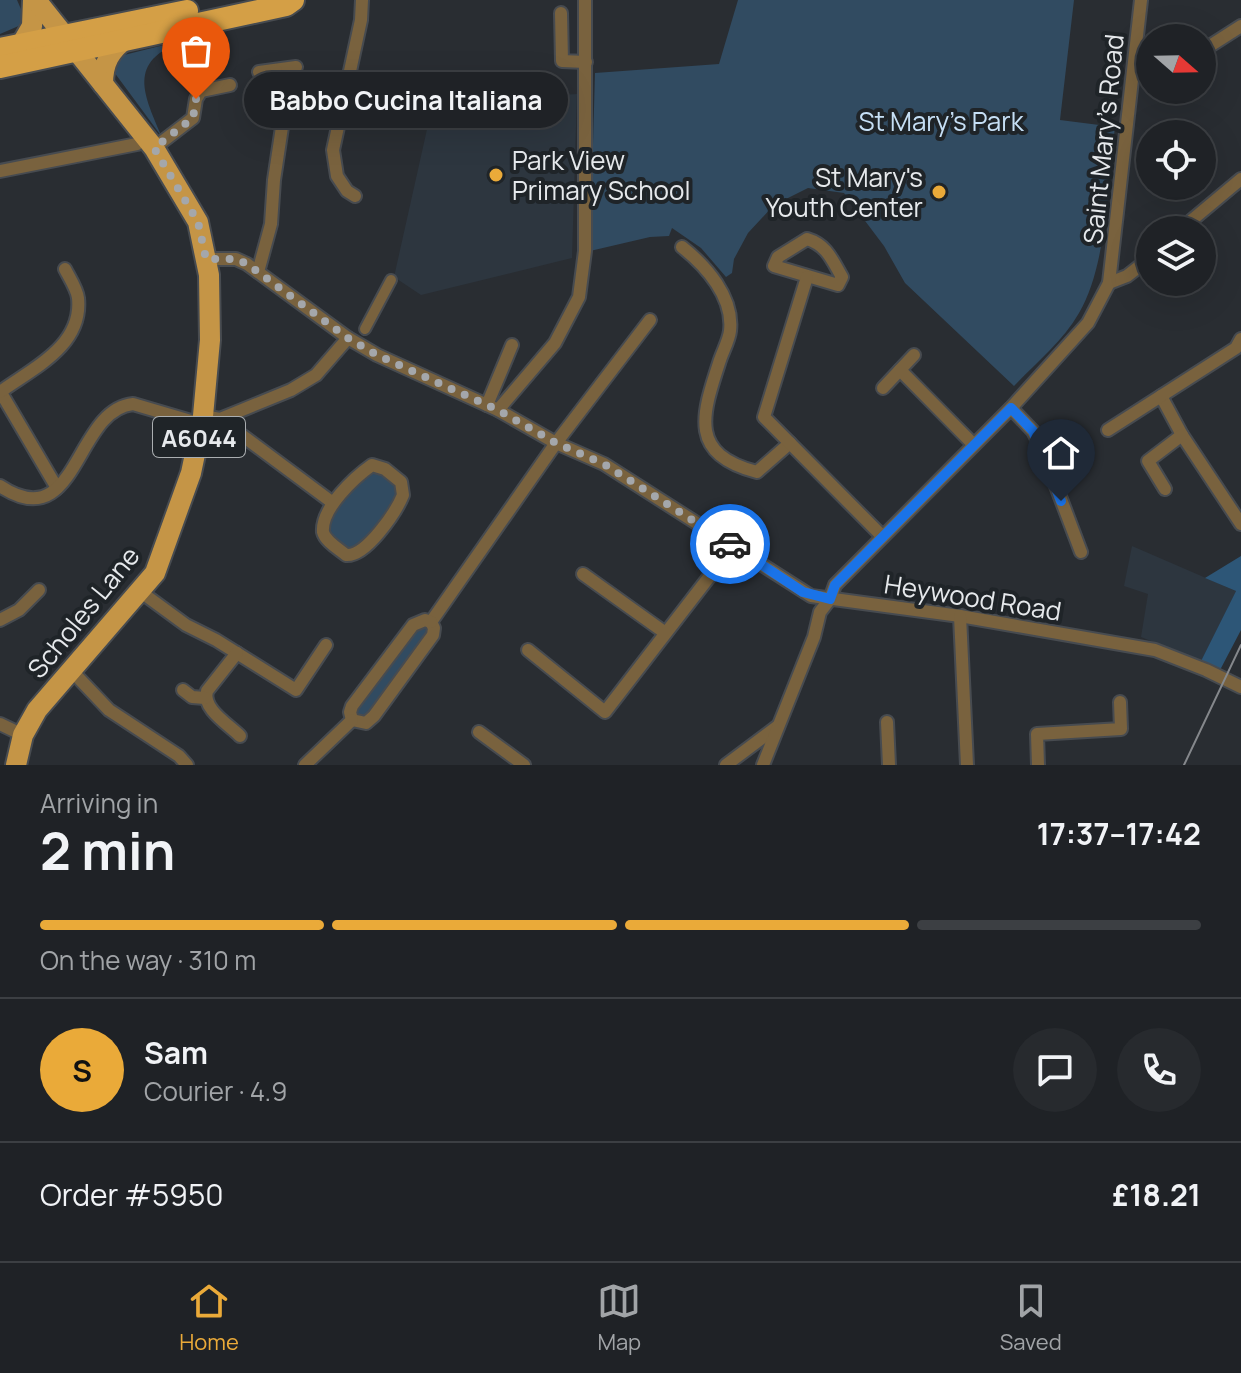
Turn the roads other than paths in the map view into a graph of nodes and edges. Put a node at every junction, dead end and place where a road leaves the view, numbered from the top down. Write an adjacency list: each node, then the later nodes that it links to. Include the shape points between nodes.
1 (34, 0): 11 (main road, A6044); 12 (main road, via 32,26)
2 (247, 0): 11 (highway, via 132,20)
3 (293, 0): 9 (highway)
4 (362, 0): 24 (street, via 329,143 339,190)
5 (585, 0): 14 (street)
6 (1141, 0): 13 (street, Saint Mary's Road)
7 (561, 13): 14 (street, via 562,61)
8 (1241, 26): 10 (street)
9 (127, 38): 11 (highway); 19 (main road, via 107,60)
10 (1216, 42)
11 (71, 44): 12 (highway); 15 (highway); 19 (main road, Scholes Lane / A6044)
12 (11, 47)
13 (1134, 49): 33 (street, Saint Mary's Road)
14 (586, 62): 43 (street, via 585,251 579,297 555,343)
15 (0, 67)
16 (296, 67): 17 (street)
17 (276, 71): 18 (street); 30 (street, via 282,127 271,224)
18 (259, 72)
19 (103, 84): 21 (main road, Scholes Lane / A6044)
20 (230, 85): 21 (street, via 201,91 193,118)
21 (149, 143): 22 (street); 27 (main road, Scholes Lane / A6044, via 198,222)
22 (0, 171)
23 (1241, 179): 25 (street)
24 (355, 196)
25 (1197, 216)
26 (682, 247): 49 (street, via 717,283 730,330 709,394 704,426 710,446 734,466 757,472)
27 (206, 259): 30 (street, Heywood Road, via 236,259); 45 (main road, Scholes Lane / A6044)
28 (65, 269): 41 (street, via 78,297 65,345)
29 (1136, 269): 33 (street)
30 (258, 272): 35 (street, Heywood Road)
31 (807, 277): 31 (street, via 774,266 778,257 807,239 826,249 842,277 838,285); 49 (street, via 764,417)
32 (391, 280): 35 (street)
33 (1109, 283): 44 (street, via 1088,323)
34 (650, 320): 48 (street)
35 (358, 336): 43 (street, Heywood Road, via 424,378); 45 (street, via 316,375 291,390)
36 (512, 345): 43 (street)
37 (1239, 347): 42 (street)
38 (914, 355): 39 (street)
39 (900, 370): 40 (street); 50 (street)
40 (883, 388)
41 (0, 392): 52 (street)
42 (1161, 396): 46 (street); 47 (street)
43 (492, 408): 48 (street, Heywood Road)
44 (1011, 408): 50 (street); 58 (street, via 1042,449)
45 (209, 419): 52 (street, via 127,405 102,420); 54 (street); 61 (main road, Scholes Lane / A6044, via 167,546)
46 (1108, 430)
47 (1182, 435): 53 (street, via 1148,461); 55 (street)
48 (556, 443): 57 (street, Heywood Road, via 604,464); 65 (street)
49 (790, 443): 56 (street)
50 (974, 445): 56 (street)
51 (0, 486): 52 (street, via 33,498)
52 (57, 488)
53 (1165, 489)
54 (333, 503): 54 (street, via 323,533 354,556 382,527 404,489 372,465)
55 (1241, 524)
56 (882, 536): 62 (street, via 835,585)
57 (733, 546): 62 (street, Heywood Road, via 803,592); 66 (street)
58 (1081, 552)
59 (583, 574): 66 (street)
60 (39, 590): 64 (street)
61 (141, 592): 69 (street); 70 (main road, Scholes Lane / A6044)
62 (830, 599): 63 (street, Heywood Road); 78 (street, via 820,612)
63 (960, 616): 71 (street, Heywood Road, via 1155,650); 90 (street)
64 (0, 620)
65 (431, 622): 75 (street, via 413,625 352,706); 75 (street, via 433,635 374,716 366,723)
66 (664, 632): 68 (street, via 605,712)
67 (326, 645): 69 (street, via 296,690)
68 (528, 650)
69 (237, 653): 73 (street)
70 (70, 669): 80 (main road, Scholes Lane / A6044); 84 (street, via 109,710)
71 (1241, 687)
72 (183, 690): 73 (street)
73 (205, 698): 81 (street)
74 (1120, 702): 91 (street, via 1121,729 1037,734)
75 (352, 720): 85 (street)
76 (887, 722): 89 (street)
77 (0, 724): 80 (street)
78 (779, 725): 87 (street); 88 (street)
79 (479, 732): 82 (street)
80 (23, 735): 83 (main road, Scholes Lane / A6044)
81 (240, 736)
82 (509, 761): 86 (street)
83 (16, 765)
84 (187, 765)
85 (305, 765)
86 (524, 765)
87 (726, 765)
88 (763, 765)
89 (889, 765)
90 (967, 765)
91 (1038, 765)

